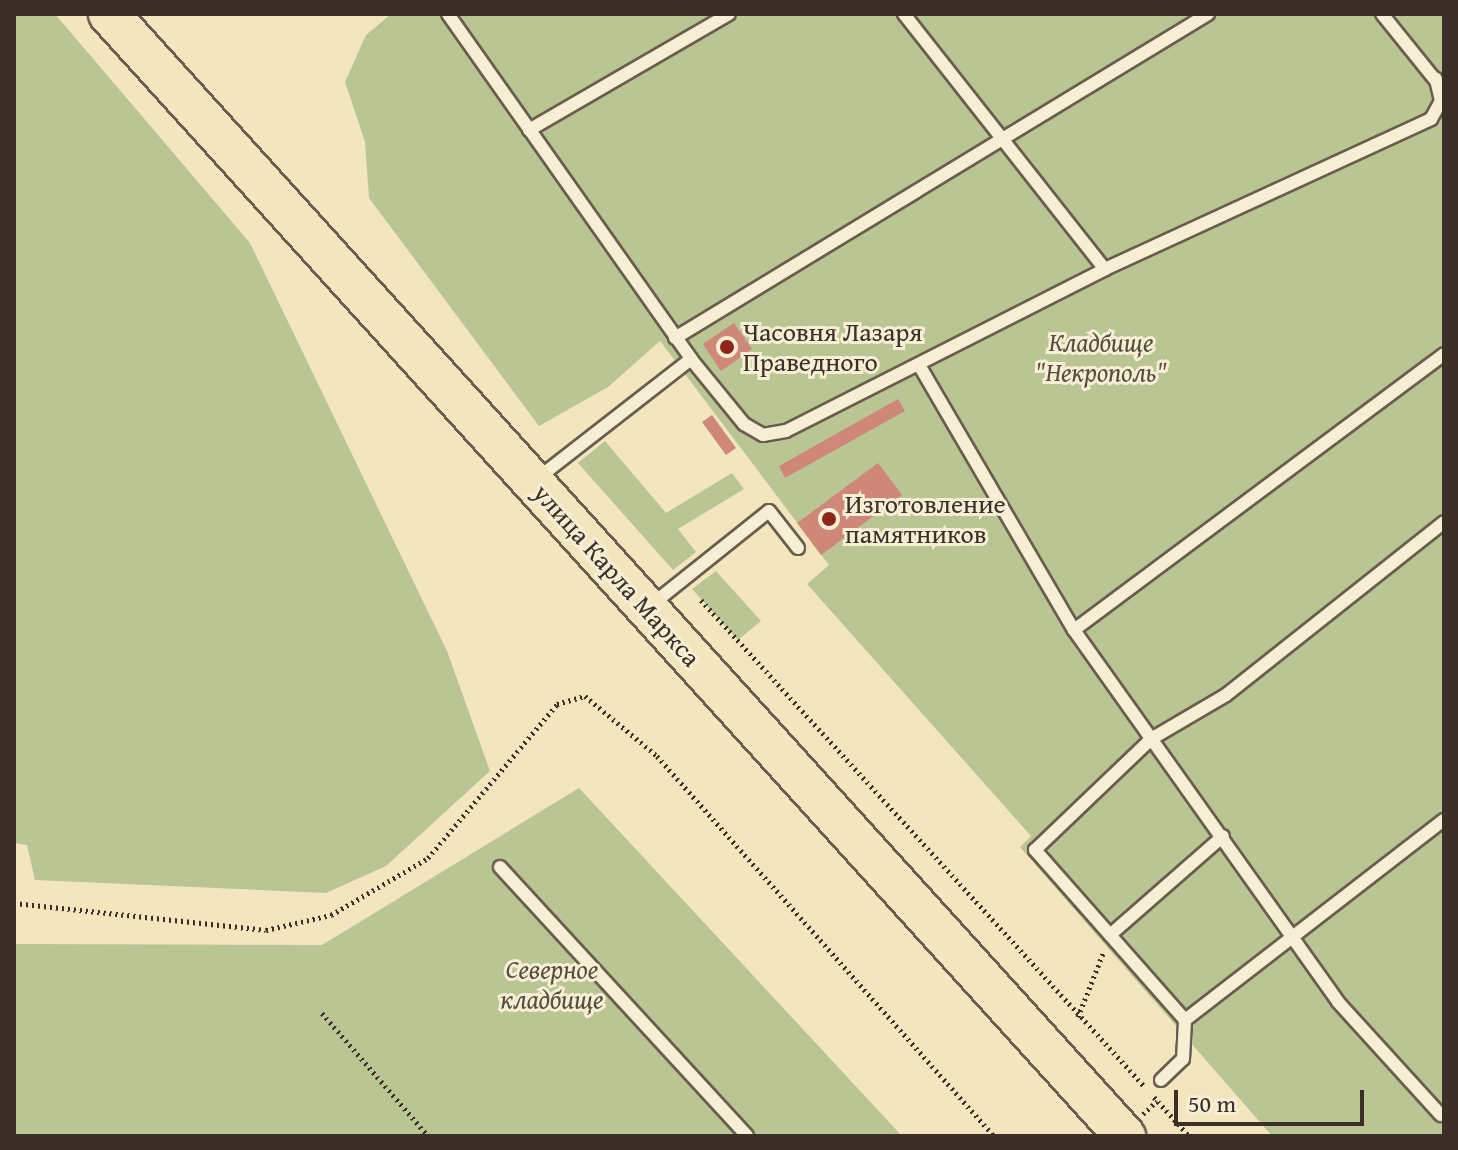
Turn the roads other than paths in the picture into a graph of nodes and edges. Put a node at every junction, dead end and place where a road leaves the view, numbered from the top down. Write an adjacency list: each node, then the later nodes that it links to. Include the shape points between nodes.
1 (109, 14): 17 (main road, улица Карла Маркса)
2 (448, 14): 10 (lane)
3 (729, 14): 10 (lane)
4 (904, 14): 11 (lane)
5 (1208, 14): 11 (lane)
6 (1382, 14): 7 (lane)
7 (1436, 79): 8 (lane); 9 (lane, via 1441,101)
8 (1444, 92)
9 (1437, 118): 12 (lane)
10 (529, 130): 13 (lane)
11 (1007, 136): 12 (lane); 13 (lane)
12 (1105, 269): 16 (lane)
13 (675, 338): 15 (lane)
14 (1444, 354): 21 (lane)
15 (691, 359): 16 (lane, via 744,424 763,435 786,431); 17 (lane)
16 (919, 365): 21 (lane)
17 (532, 482): 20 (main road, улица Карла Маркса)
18 (1444, 522): 22 (lane, via 1226,695)
19 (798, 548): 20 (lane, via 769,511)
20 (648, 608): 32 (main road, улица Карла Маркса)
21 (1074, 630): 22 (lane)
22 (1151, 739): 24 (lane); 26 (lane, via 1035,850)
23 (1444, 820): 27 (lane)
24 (1223, 836): 26 (lane); 27 (lane)
25 (500, 867): 31 (lane)
26 (1110, 935): 28 (lane)
27 (1294, 938): 28 (lane); 30 (lane, via 1338,1002)
28 (1185, 1020): 29 (lane, via 1183,1059)
29 (1161, 1080)
30 (1441, 1115)
31 (747, 1136)
32 (1125, 1136)

